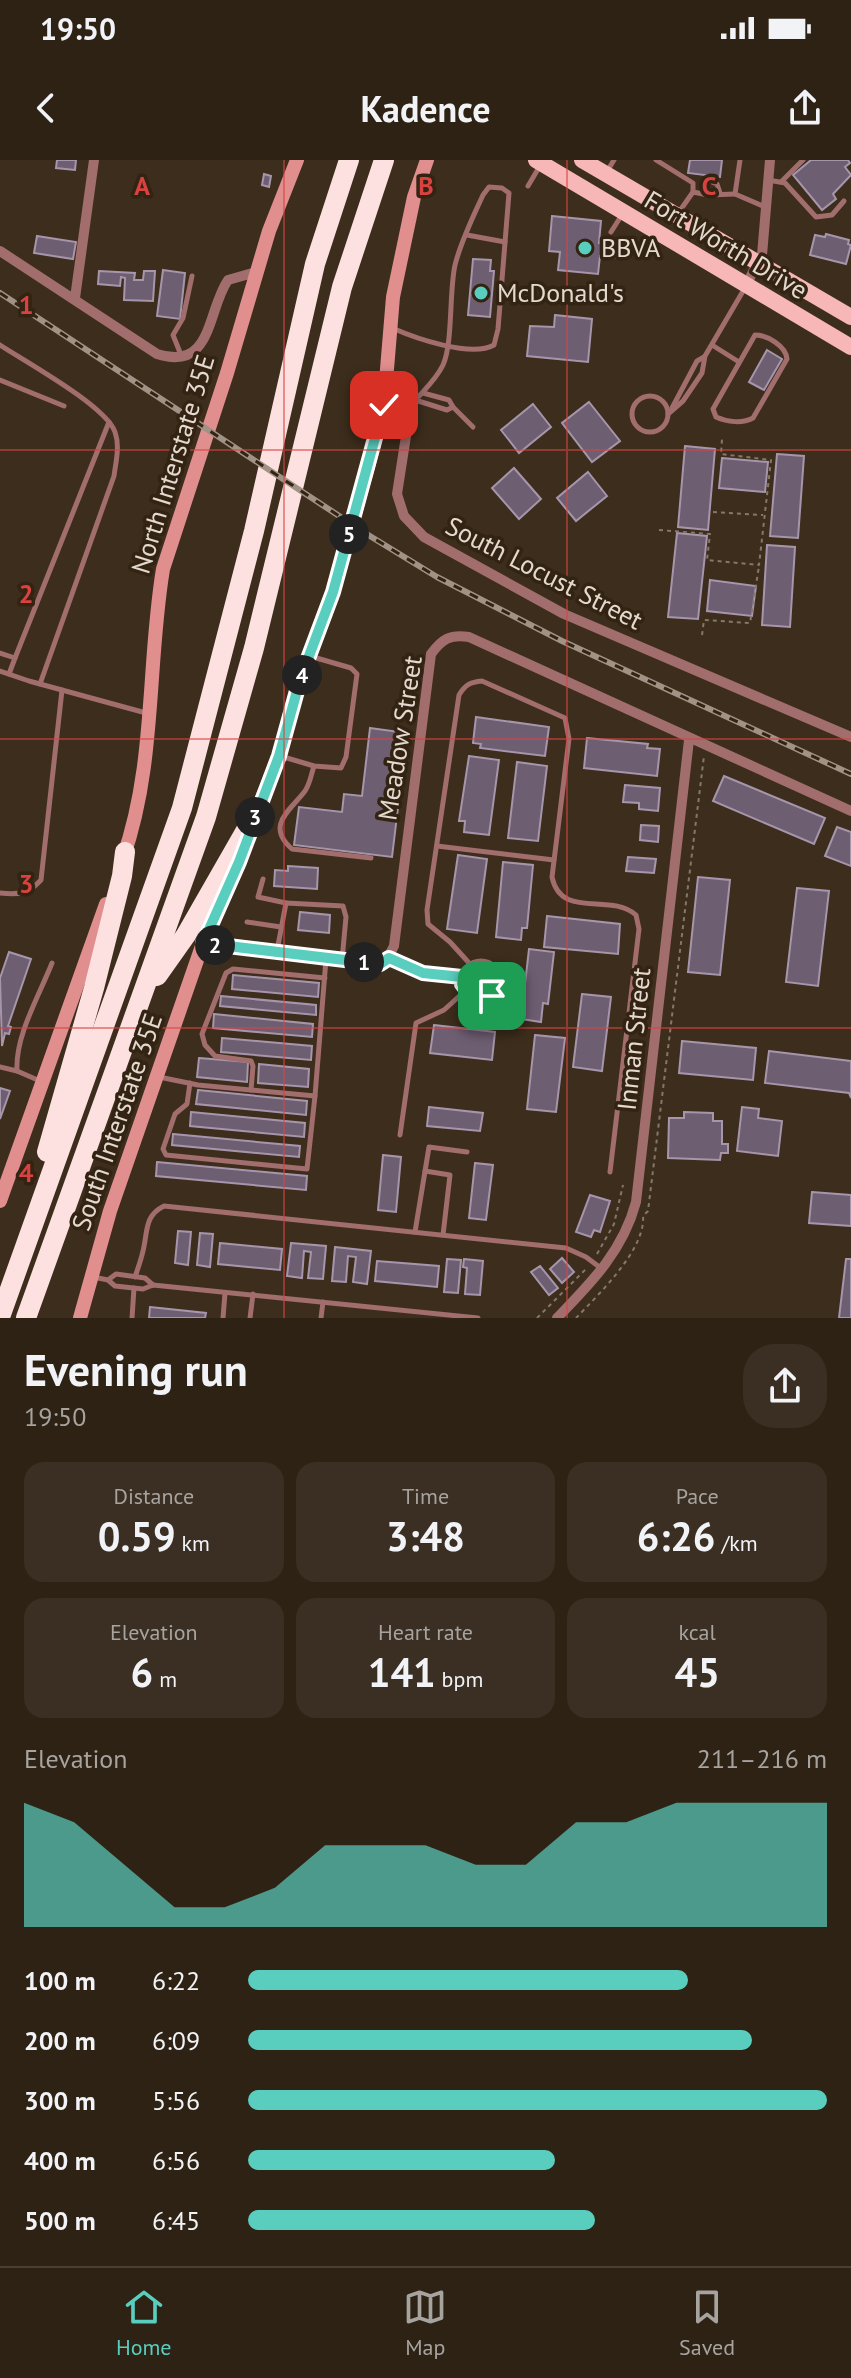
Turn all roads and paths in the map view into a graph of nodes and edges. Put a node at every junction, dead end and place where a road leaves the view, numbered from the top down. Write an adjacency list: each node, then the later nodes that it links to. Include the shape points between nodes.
1 (94, 160): 34 (street)
2 (297, 160): 31 (main road, North Interstate 35E)
3 (349, 160): 107 (highway, via 315,264 282,419 182,808)
4 (384, 160): 92 (highway, via 342,287 280,546 206,817)
5 (427, 160): 36 (main road, via 405,233)
6 (656, 160): 17 (lane)
7 (740, 160): 21 (lane)
8 (770, 160): 13 (street)
9 (803, 160): 15 (lane)
10 (584, 161): 12 (main road, Fort Worth Drive)
11 (538, 162): 18 (lane); 24 (main road, Fort Worth Drive)
12 (610, 167): 25 (main road, Fort Worth Drive)
13 (768, 180): 15 (lane); 23 (street)
14 (701, 181): 17 (lane)
15 (782, 181): 22 (lane, via 816,217 832,215)
16 (712, 182): 20 (lane)
17 (693, 183): 19 (lane)
18 (528, 186)
19 (693, 192): 20 (lane); 25 (lane)
20 (720, 194): 21 (lane)
21 (735, 194): 23 (lane)
22 (844, 201)
23 (766, 208): 30 (street)
24 (624, 212): 26 (lane); 33 (main road, Fort Worth Drive)
25 (677, 215): 30 (main road, Fort Worth Drive)
26 (611, 232)
27 (467, 235): 28 (lane); 28 (lane, via 483,195 489,187 502,188 509,193 510,211); 38 (lane, via 456,263)
28 (505, 242): 38 (lane, via 494,345 478,351)
29 (0, 251): 34 (street)
30 (758, 262): 33 (street); 35 (main road, Fort Worth Drive)
31 (256, 272): 41 (street, via 228,280 207,335); 66 (main road, North Interstate 35E, via 163,569)
32 (192, 276): 41 (lane, via 183,318 173,335)
33 (746, 285): 39 (lane); 40 (main road, Fort Worth Drive)
34 (75, 298): 41 (street, via 157,354)
35 (851, 317)
36 (389, 325): 38 (lane); 45 (main road)
37 (0, 345): 51 (lane)
38 (448, 345): 46 (lane, via 445,363)
39 (712, 345): 42 (lane); 43 (lane)
40 (851, 347)
41 (181, 356)
42 (705, 356): 50 (lane, via 697,361); 50 (lane, via 702,373)
43 (739, 362): 43 (lane, via 713,409 716,417 753,418 787,359 786,352 755,335)
44 (0, 380): 48 (lane)
45 (387, 382): 47 (street, via 393,392); 60 (main road, via 333,592)
46 (423, 392): 47 (lane); 49 (lane, via 449,400)
47 (413, 402): 49 (lane); 67 (street, South Locust Street, via 397,494 404,516 424,537 564,614)
48 (64, 406)
49 (453, 407): 52 (lane)
50 (668, 414): 50 (lane, via 664,426 651,433 636,426 632,415 640,400 650,396 661,400)
51 (109, 422): 61 (lane); 64 (lane, via 118,451 114,476)
52 (473, 427)
53 (722, 439): 55 (path, via 721,454 771,460)
54 (713, 512): 55 (path)
55 (764, 515): 57 (path)
56 (659, 530): 57 (path, via 710,534 707,560)
57 (759, 565): 58 (path, via 750,623 704,620)
58 (702, 635)
59 (0, 653): 61 (lane)
60 (309, 655): 69 (main road); 70 (lane, via 357,674 341,768)
61 (15, 658): 63 (lane)
62 (0, 671): 63 (lane)
63 (9, 674): 64 (lane)
64 (40, 684): 65 (lane)
65 (62, 690): 66 (lane); 78 (lane, via 41,880 31,891)
66 (151, 715): 73 (main road, North Interstate 35E)
67 (851, 737)
68 (689, 740): 72 (street, Meadow Street); 85 (street, Meadow Street, via 469,637 441,641 431,654); 108 (street, Inman Street, via 640,1183 621,1243)
69 (279, 756): 70 (lane); 71 (main road)
70 (314, 766): 75 (lane, via 308,787 281,822 284,842 292,849)
71 (257, 811): 82 (main road); 92 (highway, via 186,935)
72 (851, 811)
73 (126, 846): 96 (main road); 107 (highway, via 114,911)
74 (437, 846): 76 (lane); 76 (lane, via 459,695 464,686 482,681 567,722); 88 (lane, via 428,924)
75 (371, 858)
76 (554, 860): 103 (lane, via 552,877 560,897 621,906 636,915 639,929)
77 (263, 879): 79 (lane, via 258,897)
78 (0, 893)
79 (286, 903): 81 (lane); 86 (lane, via 343,906)
80 (247, 922): 81 (lane)
81 (281, 927): 83 (lane)
82 (203, 943): 83 (street); 95 (main road, South Interstate 35E)
83 (277, 952): 84 (street)
84 (327, 958): 86 (street); 90 (lane)
85 (389, 958): 86 (street, via 380,964); 89 (lane, via 423,973)
86 (342, 960)
87 (52, 963): 94 (lane, via 25,1031)
88 (470, 964): 89 (lane); 91 (lane, via 491,963 500,983 485,999)
89 (462, 977): 91 (lane)
90 (325, 978): 98 (lane, via 233,969 226,973 202,1034 215,1056 251,1061); 99 (lane)
91 (465, 991): 100 (lane, via 444,1010 416,1023)
92 (143, 996): 118 (highway)
93 (0, 1067): 94 (lane)
94 (17, 1071): 96 (lane)
95 (157, 1077): 97 (lane); 109 (main road, South Interstate 35E)
96 (44, 1082): 104 (main road)
97 (190, 1083): 98 (lane); 99 (lane, via 187,1104 175,1114 163,1149 166,1155 307,1169)
98 (251, 1090): 99 (lane)
99 (315, 1096)
100 (400, 1135)
101 (467, 1152): 102 (lane, via 429,1147)
102 (425, 1171): 105 (lane); 106 (lane, via 450,1175)
103 (610, 1172)
104 (0, 1201)
105 (415, 1232): 106 (lane); 110 (lane, via 164,1206 146,1223)
106 (443, 1235): 108 (lane, via 566,1248)
107 (22, 1257): 117 (highway)
108 (602, 1269): 125 (street, Inman Street)
109 (92, 1277): 111 (lane); 119 (main road, South Interstate 35E)
110 (135, 1277): 111 (lane, via 116,1274); 112 (lane)
111 (108, 1280): 113 (lane)
112 (153, 1285): 113 (lane); 114 (lane)
113 (134, 1288): 120 (lane)
114 (225, 1293): 115 (lane); 121 (lane)
115 (253, 1294): 116 (lane); 122 (lane)
116 (323, 1302): 123 (lane); 124 (lane)
117 (0, 1317)
118 (26, 1318)
119 (80, 1318)
120 (132, 1318)
121 (223, 1318)
122 (250, 1318)
123 (321, 1318)
124 (478, 1318)
125 (557, 1318)

